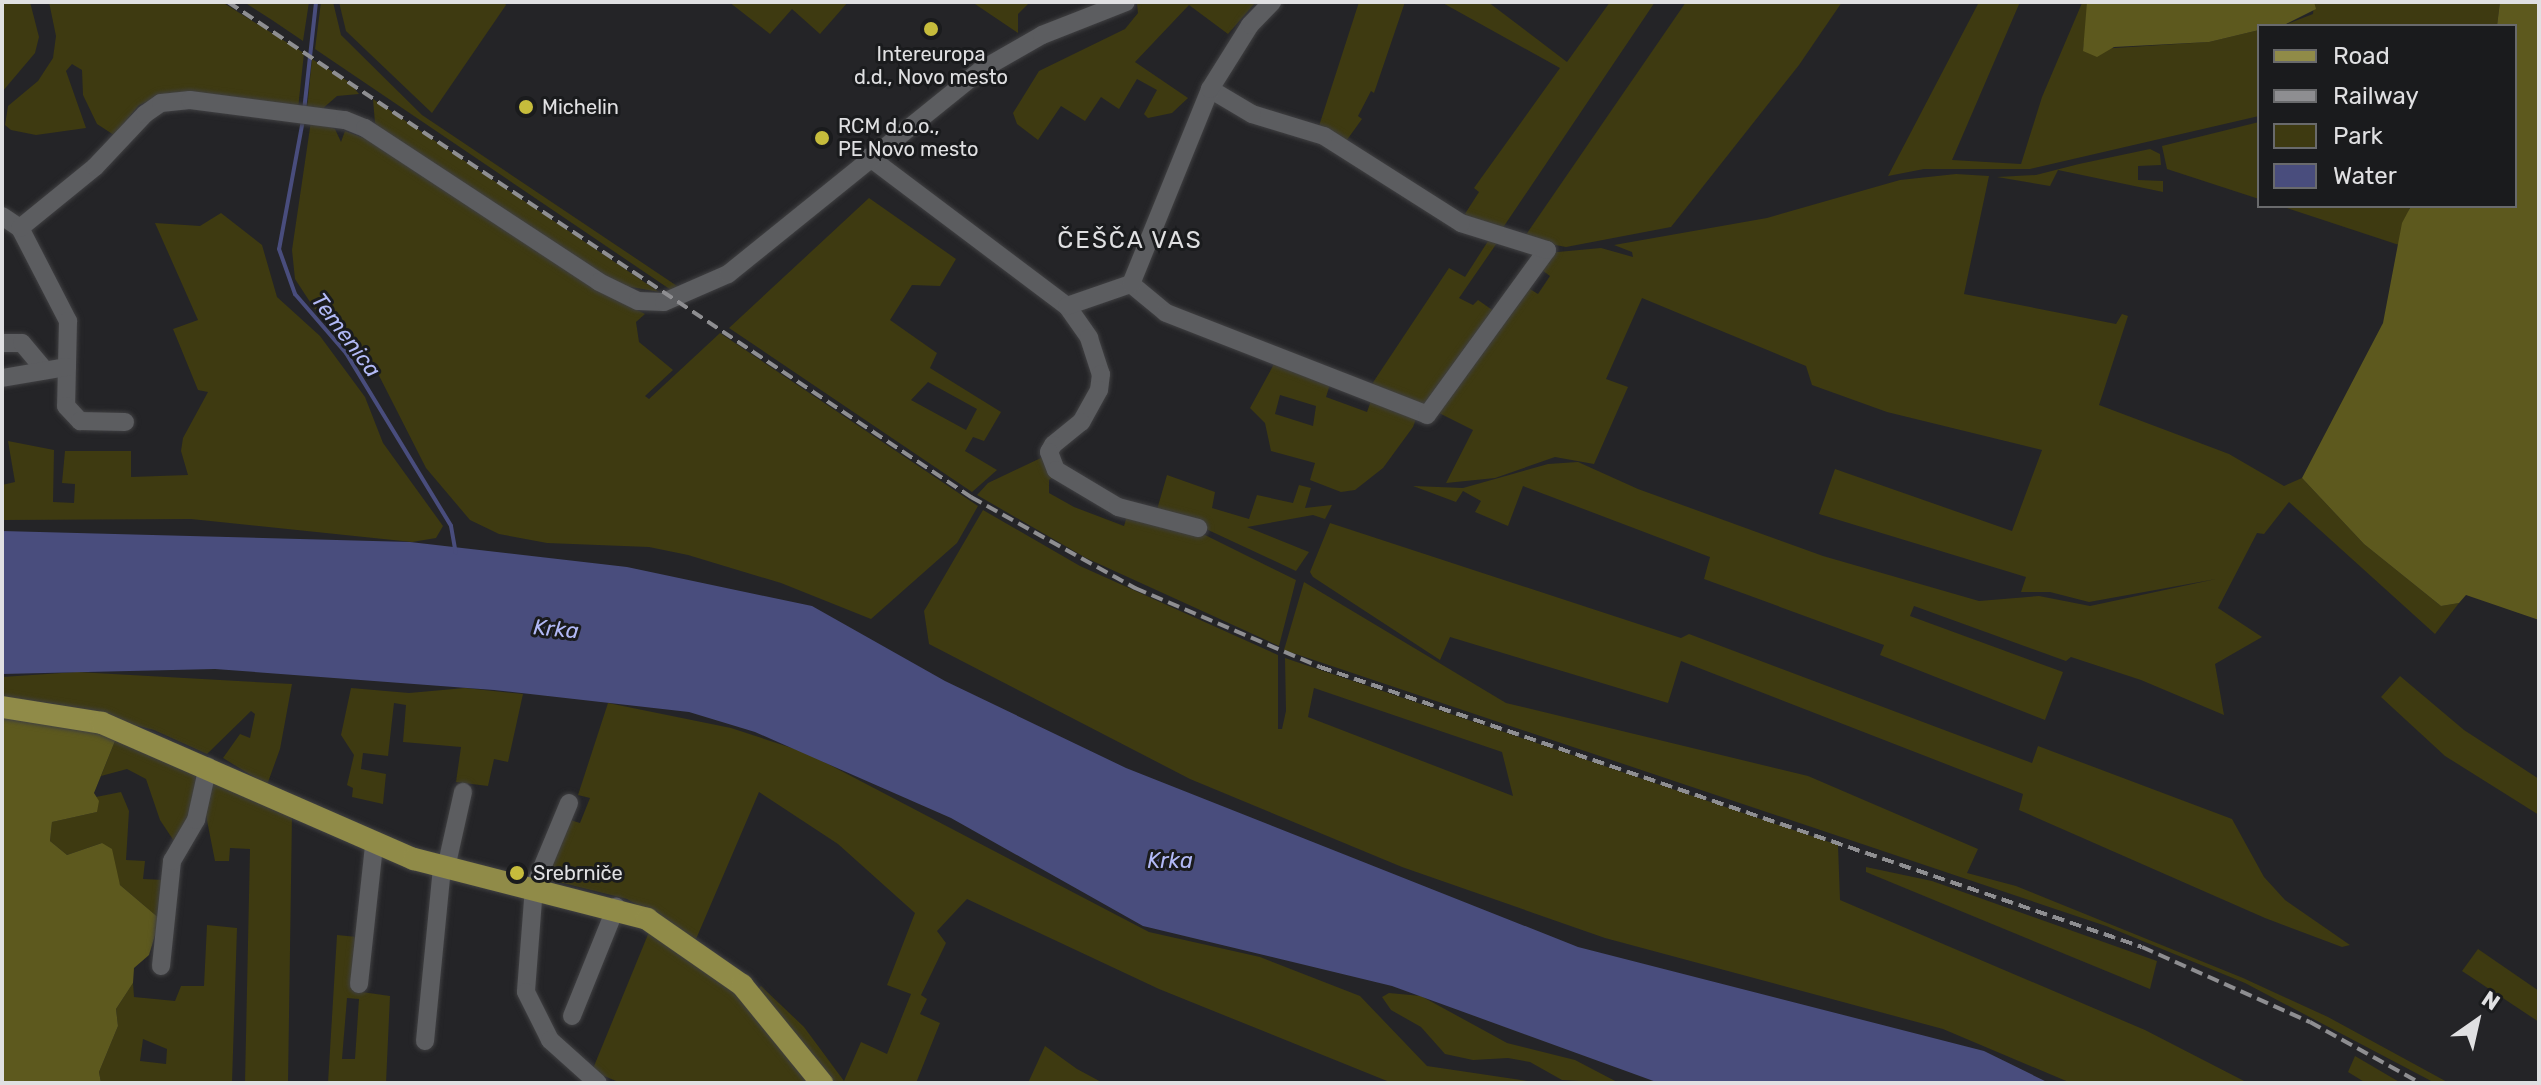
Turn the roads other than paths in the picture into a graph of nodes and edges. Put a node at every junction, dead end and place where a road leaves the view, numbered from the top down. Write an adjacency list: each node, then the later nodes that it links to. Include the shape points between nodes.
1 (1126, 2): 4 (street, via 1010,52)
2 (1272, 2): 3 (street, via 1250,25)
3 (1210, 89): 7 (street); 7 (street, via 1252,114 1324,136 1461,223 1547,250 1427,415 1201,329 1166,313)
4 (869, 157): 6 (street, via 728,274 687,296 651,303 599,282 365,128 323,117 190,100 161,103 43,214); 8 (street)
5 (2, 216): 6 (street)
6 (20, 228): 10 (street, via 68,321)
7 (1131, 284): 8 (street)
8 (1067, 306): 14 (street, via 1089,338 1101,374 1092,407 1053,445 1051,463 1094,497)
9 (2, 343): 11 (street, via 22,343)
10 (67, 367): 11 (street); 13 (street, via 66,406 80,421)
11 (45, 370): 12 (street, via 19,379)
12 (2, 378)
13 (125, 422)
14 (1198, 528)
15 (2, 707): 16 (main road, via 102,723)
16 (208, 766): 19 (main road); 23 (street, via 196,820 172,861)
17 (463, 792): 20 (street)
18 (569, 803): 21 (street)
19 (374, 846): 20 (main road); 24 (street)
20 (444, 867): 21 (main road); 26 (street)
21 (534, 887): 22 (main road); 27 (street, via 526,992 550,1040)
22 (616, 907): 25 (street); 28 (main road, via 647,919 742,985)
23 (161, 966)
24 (359, 984)
25 (572, 1016)
26 (425, 1041)
27 (598, 1083)
28 (822, 1083)

